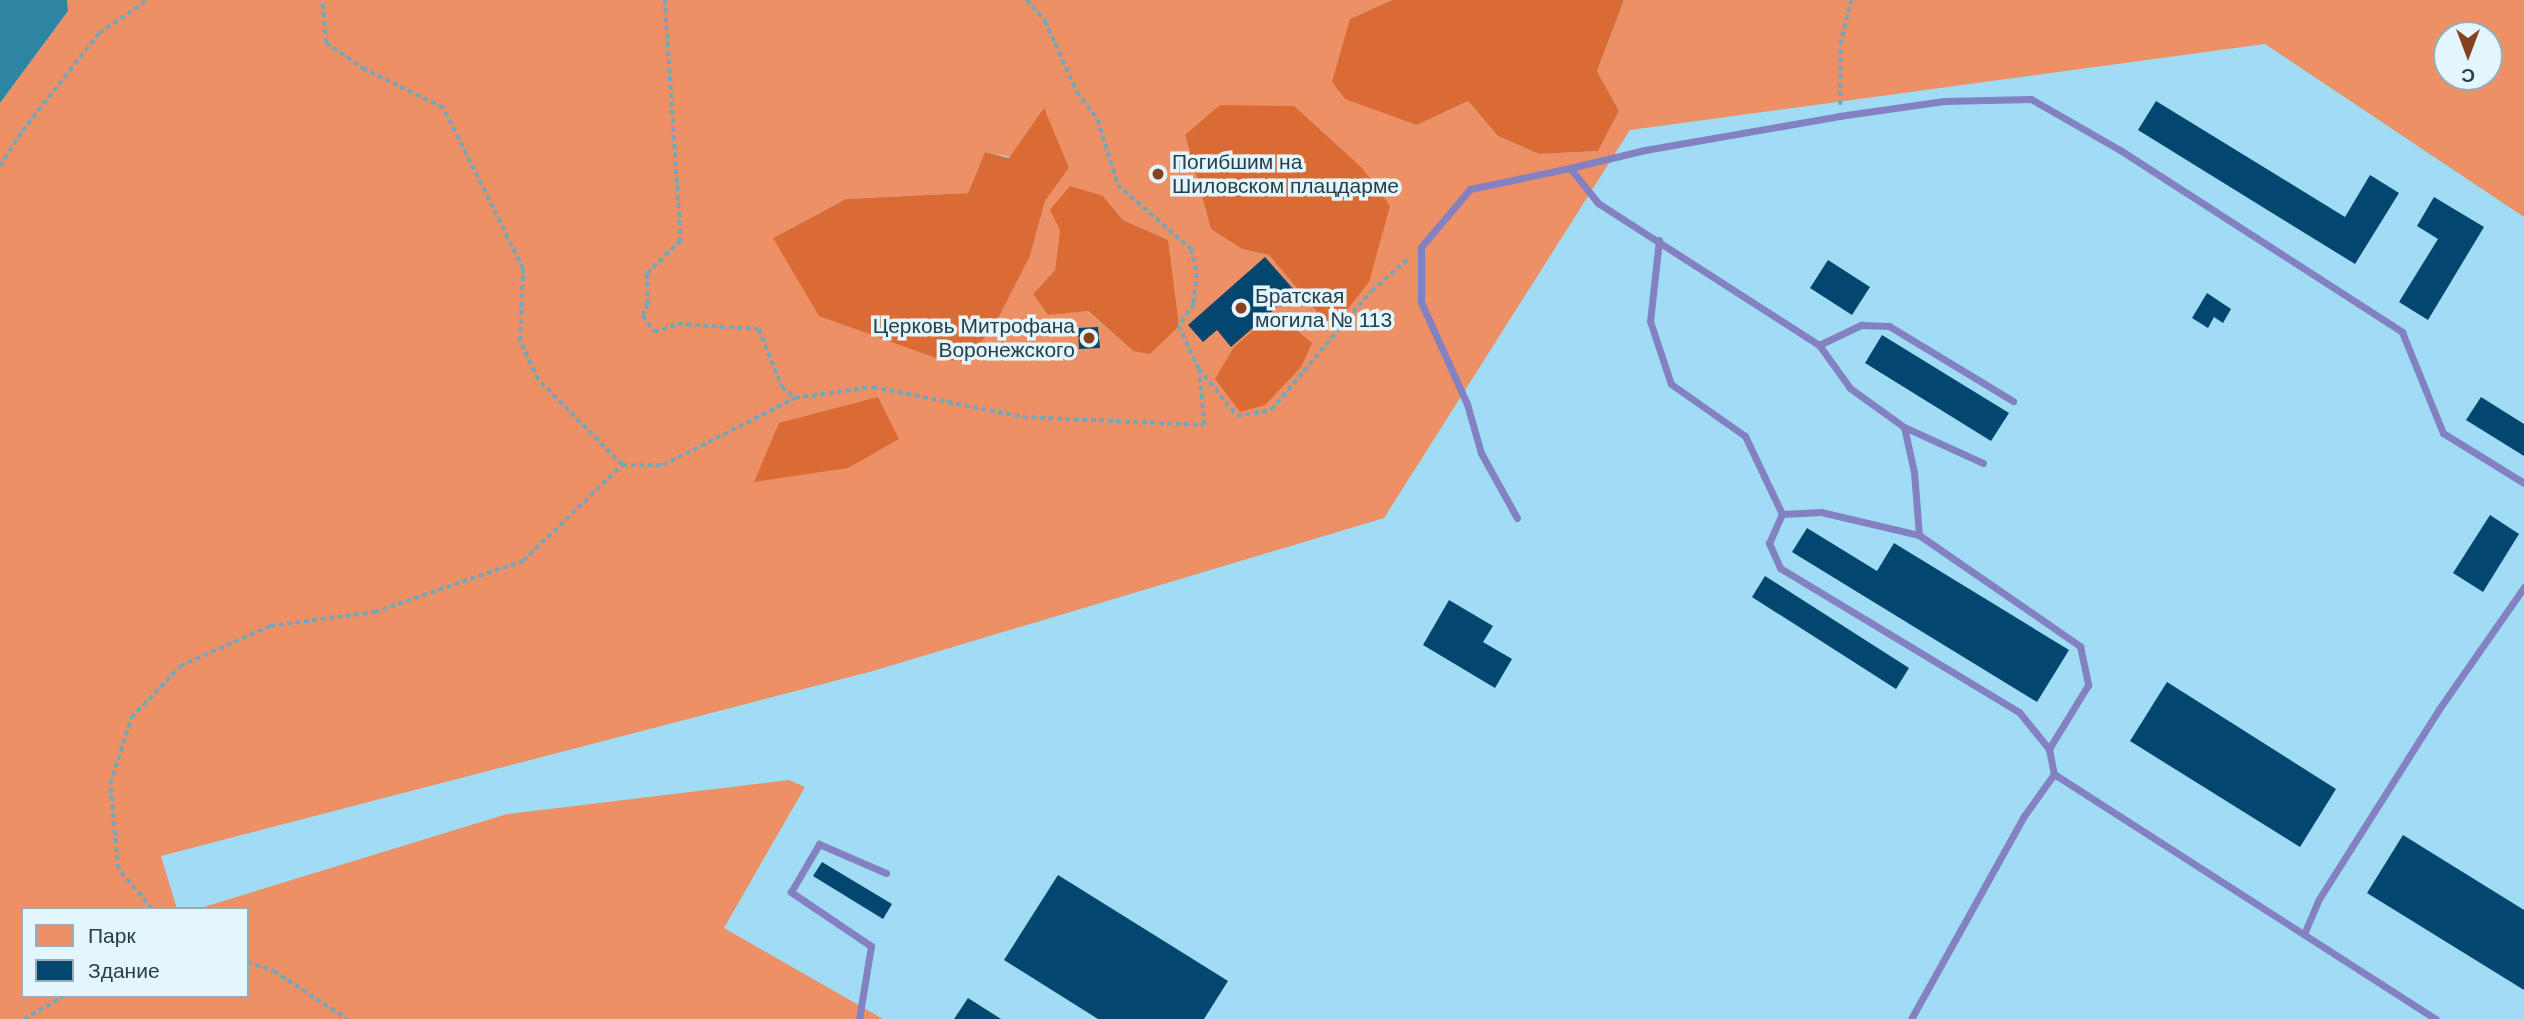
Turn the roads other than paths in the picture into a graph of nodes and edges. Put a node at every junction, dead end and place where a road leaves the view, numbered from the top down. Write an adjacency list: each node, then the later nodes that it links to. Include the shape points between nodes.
1 (1570, 168): 2 (lane, via 1598,203); 7 (lane, via 1645,149 1839,116 1944,101 2031,99 2120,150 2402,332 2443,433); 9 (lane, via 1470,189 1421,247 1420,302 1467,404 1481,453)
2 (1659, 240): 3 (lane); 8 (lane, via 1650,321 1671,384 1745,436)
3 (1819, 345): 4 (lane, via 1861,325 1889,326); 5 (lane, via 1850,388)
4 (2013, 401)
5 (1904, 427): 6 (lane); 10 (lane, via 1914,471)
6 (1983, 463)
7 (2524, 483)
8 (1782, 514): 10 (lane, via 1821,512); 12 (lane, via 1769,543 1780,568 2019,712)
9 (1517, 518)
10 (1919, 536): 12 (lane, via 2080,646 2088,685)
11 (2524, 587): 15 (lane, via 2431,720 2319,899)
12 (2049, 749): 13 (lane)
13 (2054, 774): 15 (lane); 17 (lane, via 2024,816)
14 (886, 873): 16 (lane, via 819,844 791,892 871,947)
15 (2304, 933): 18 (lane)
16 (859, 1019)
17 (1911, 1019)
18 (2436, 1019)

